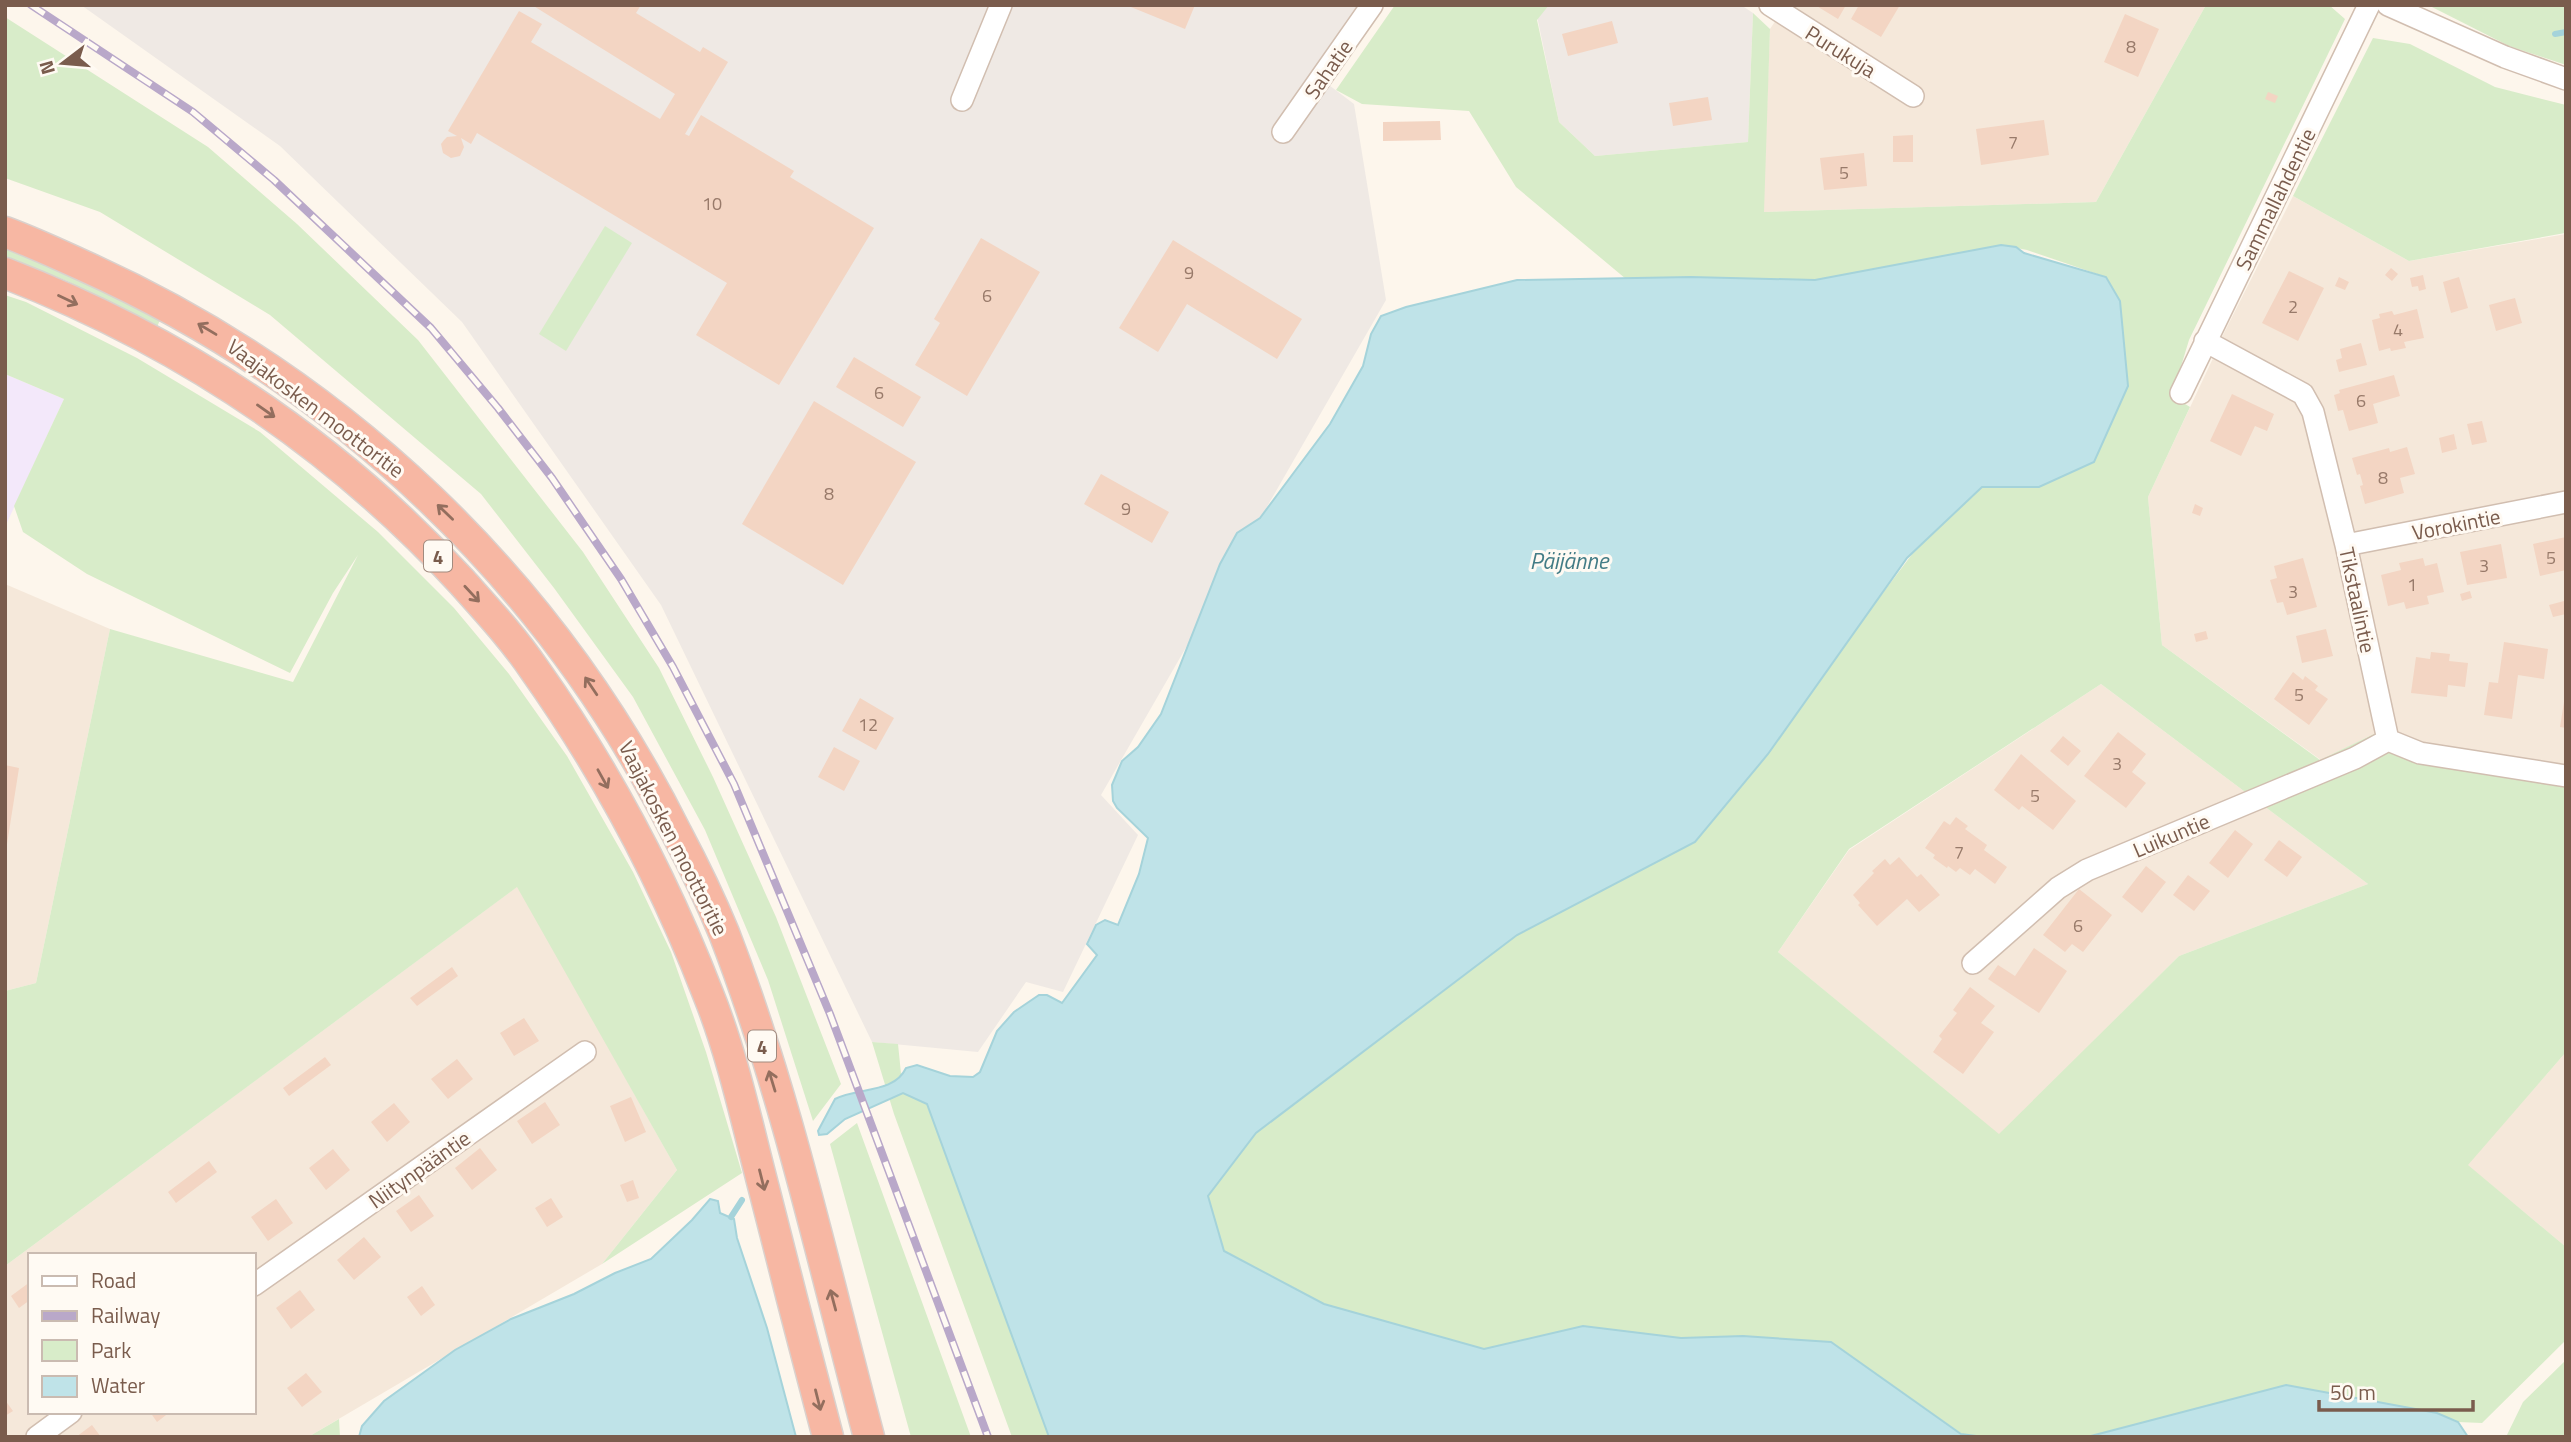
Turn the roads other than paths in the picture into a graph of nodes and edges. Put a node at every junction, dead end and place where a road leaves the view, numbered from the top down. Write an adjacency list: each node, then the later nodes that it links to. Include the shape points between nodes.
1 (1001, 5): 8 (street)
2 (1372, 5): 9 (street, Sahatie)
3 (1770, 5): 7 (street, Purukuja)
4 (2369, 5): 12 (street, Sammallahdentie)
5 (2388, 5): 6 (street)
6 (2566, 79)
7 (1913, 96)
8 (962, 100)
9 (1283, 132)
10 (5, 232): 24 (highway, Vaajakosken moottoritie / 4, one-way to 10, via 792,1146 723,930 629,743 571,657 460,527 402,471 295,388 208,329 139,292)
11 (5, 273): 23 (highway, Vaajakosken moottoritie / 4, one-way to 23, via 109,319 216,376 295,431 424,541 534,668 599,770 661,883 709,996 738,1089)
12 (2205, 341): 13 (street, Sammallahdentie); 15 (street, Tikstaalintie, via 2303,394 2313,412)
13 (2181, 393)
14 (2566, 502): 15 (street, Vorokintie)
15 (2346, 545): 16 (street, Tikstaalintie)
16 (2388, 740): 17 (street, via 2420,753); 18 (street, Luikuntie, via 2087,870 2058,888)
17 (2566, 776)
18 (1973, 963)
19 (584, 1052): 20 (street, Niitynpääntie)
20 (256, 1284)
21 (69, 1414): 22 (street)
22 (37, 1437)
23 (828, 1437)
24 (869, 1437)

